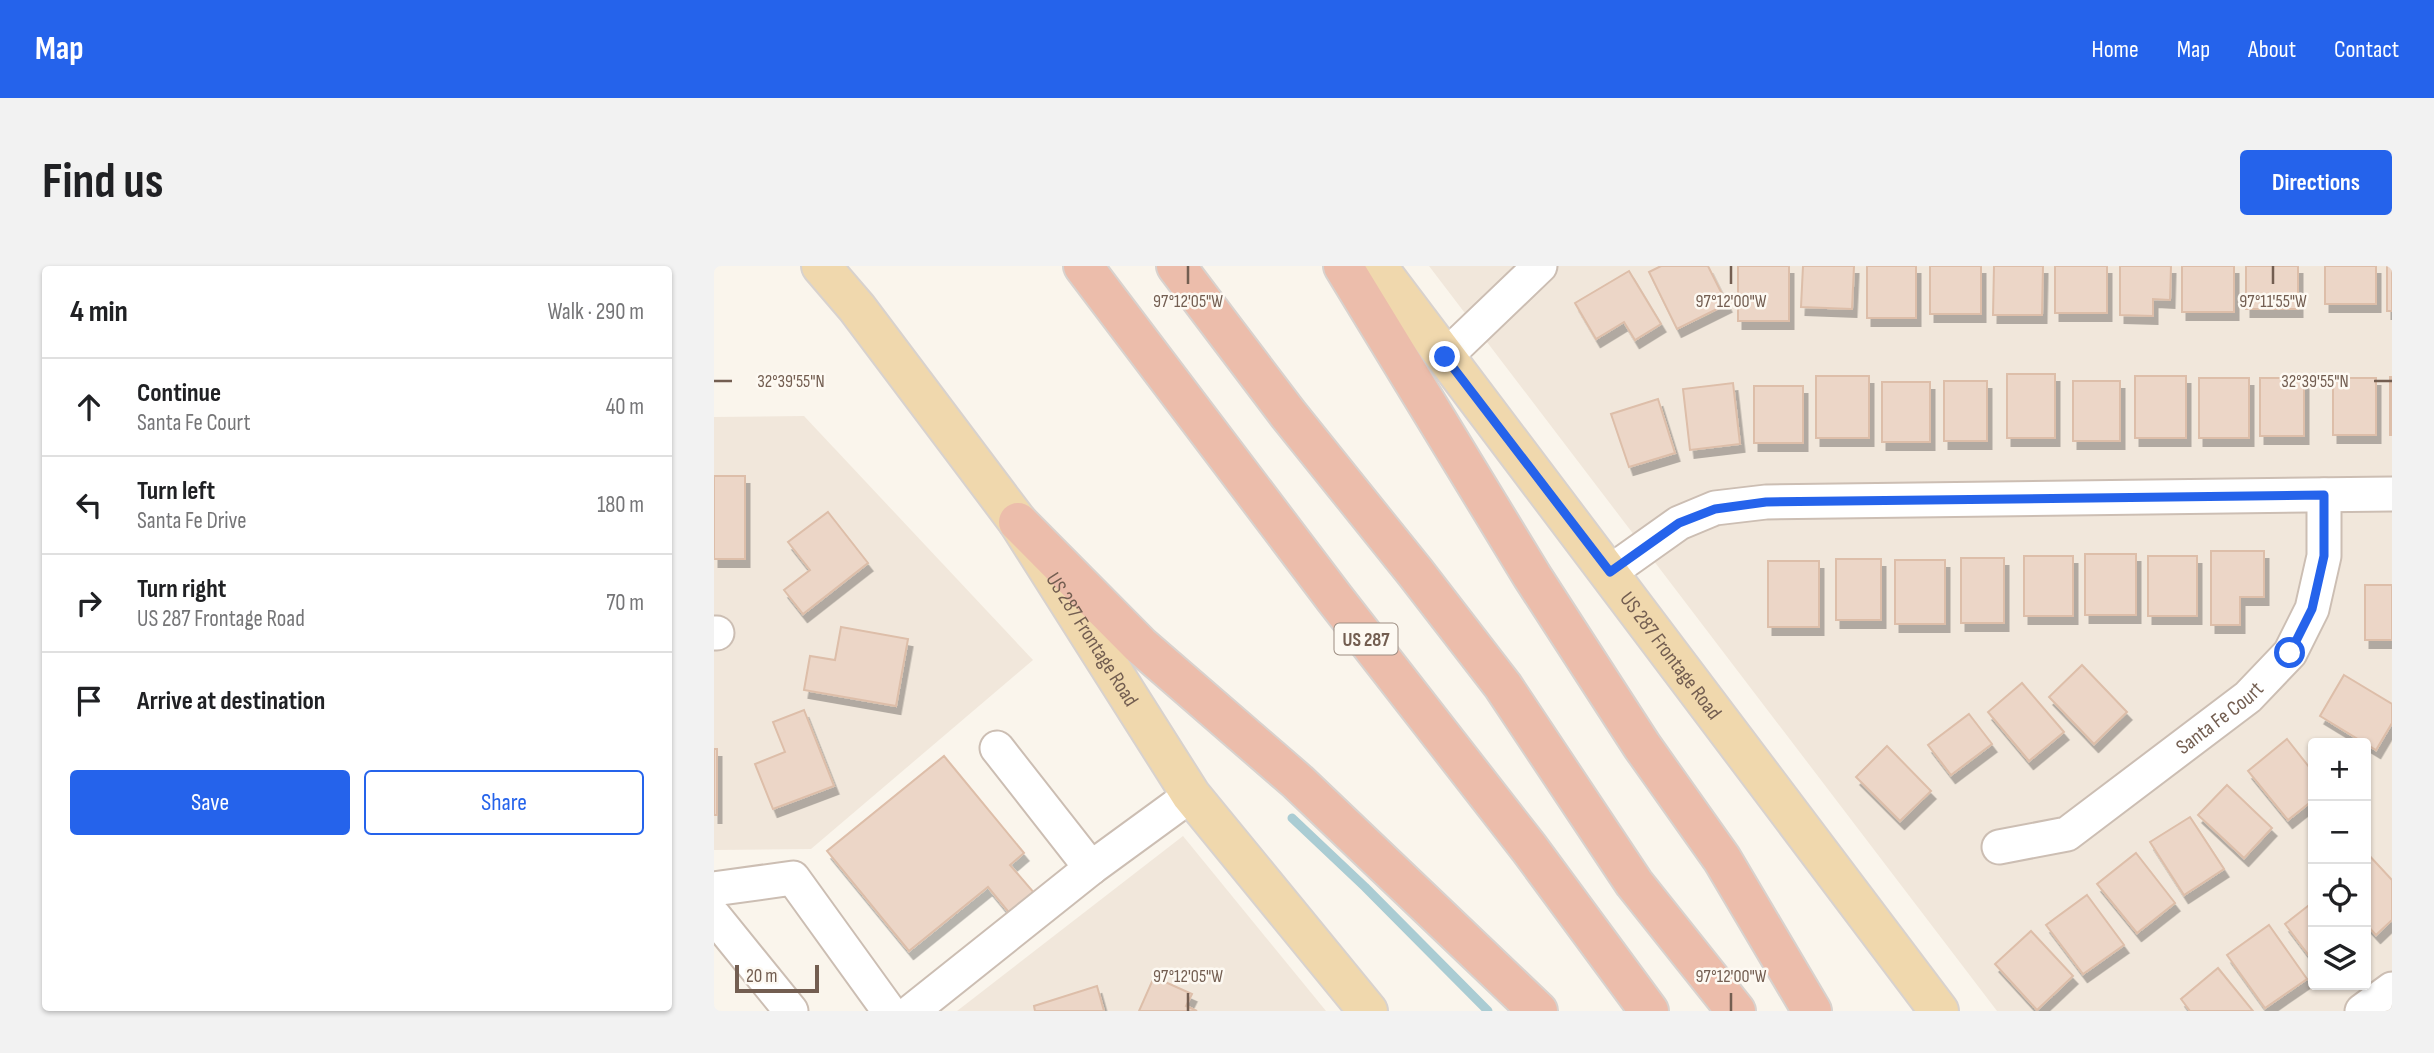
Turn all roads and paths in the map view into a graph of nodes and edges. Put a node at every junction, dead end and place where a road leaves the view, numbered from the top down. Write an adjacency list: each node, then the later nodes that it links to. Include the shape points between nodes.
1 (821, 266): 10 (main road, US 287 Frontage Road)
2 (1083, 266): 24 (highway, US 287)
3 (1177, 266): 25 (highway, via 1503,686 1634,883)
4 (1343, 266): 26 (highway, via 1532,576 1722,859)
5 (1377, 266): 7 (main road, US 287 Frontage Road)
6 (1540, 266): 7 (street)
7 (1445, 357): 11 (main road, US 287 Frontage Road)
8 (2392, 494): 9 (street)
9 (2324, 495): 11 (street, via 1766,502 1715,509 1679,523); 14 (street, Santa Fe Court, via 2324,556 2312,609 2290,653 2248,697 2067,834)
10 (1018, 522): 13 (main road, US 287 Frontage Road); 23 (highway, via 1140,645 1298,782)
11 (1610, 572): 27 (main road, US 287 Frontage Road)
12 (997, 748): 15 (street)
13 (1191, 795): 15 (street); 22 (main road, US 287 Frontage Road)
14 (1999, 847)
15 (1091, 868): 21 (street)
16 (714, 889): 20 (street, via 793,878)
17 (714, 916): 19 (street)
18 (2392, 989): 28 (street)
19 (791, 1011)
20 (889, 1011)
21 (912, 1011)
22 (1368, 1011)
23 (1538, 1011)
24 (1649, 1011)
25 (1736, 1011)
26 (1812, 1011)
27 (1939, 1011)
28 (2362, 1011)

